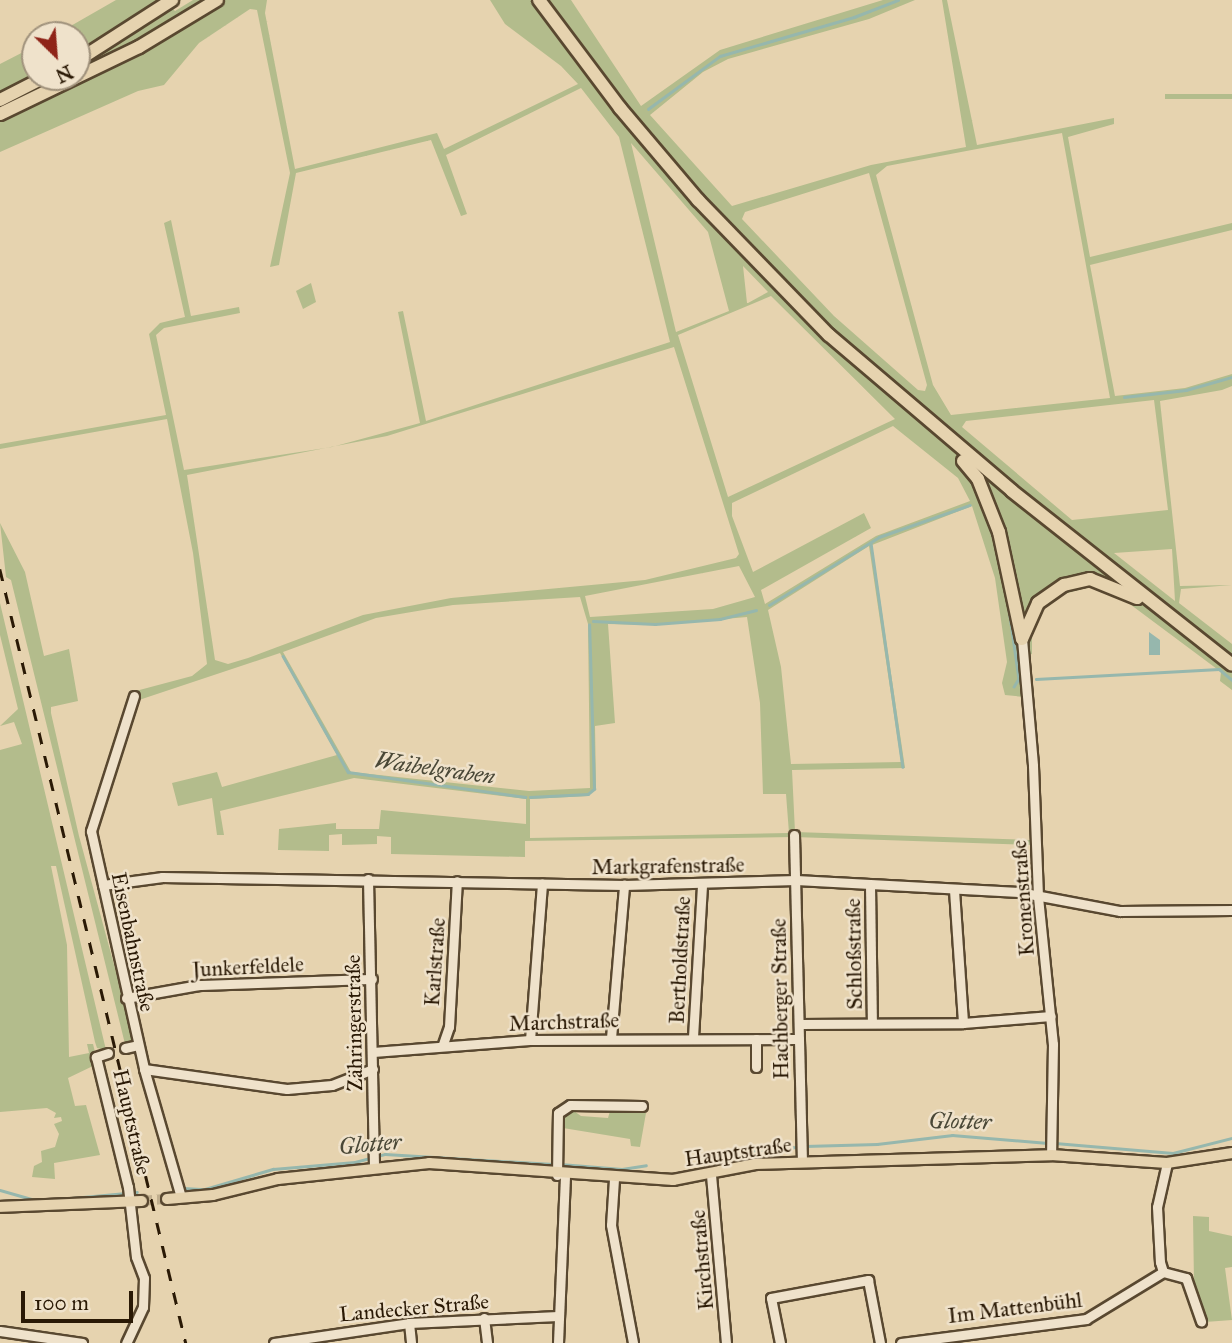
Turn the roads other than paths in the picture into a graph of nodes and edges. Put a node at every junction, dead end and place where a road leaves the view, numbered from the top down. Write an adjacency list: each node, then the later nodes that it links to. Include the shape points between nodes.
1 (172, 0): 4 (highway)
2 (217, 0): 7 (highway, via 139,47)
3 (541, 4): 8 (highway, via 690,191)
4 (91, 52)
5 (21, 90): 6 (highway)
6 (0, 100)
7 (0, 114)
8 (849, 353): 9 (highway, via 870,379); 12 (highway, via 1012,491)
9 (963, 461): 10 (highway); 11 (highway, via 978,479 999,532)
10 (1137, 598): 11 (highway, via 1090,579 1063,585 1038,603); 12 (highway)
11 (1022, 639): 24 (street, Kronenstraße, via 1034,774)
12 (1232, 666)
13 (134, 696): 19 (street, Eisenbahnstraße, via 91,822)
14 (794, 835): 16 (street, Hachberger Straße)
15 (368, 879): 17 (street, Markgrafenstraße); 19 (street, Markgrafenstraße, via 163,877); 26 (street, Zähringerstraße)
16 (796, 880): 20 (street, Markgrafenstraße); 22 (street, Markgrafenstraße); 31 (street, Hachberger Straße)
17 (457, 881): 18 (street, Markgrafenstraße); 37 (street, Karlstraße, via 449,1027)
18 (542, 883): 21 (street, Markgrafenstraße); 36 (street)
19 (103, 884): 27 (street, Eisenbahnstraße)
20 (702, 884): 21 (street, Markgrafenstraße); 32 (street, Bertholdstraße)
21 (624, 885): 33 (street)
22 (870, 885): 23 (street, Markgrafenstraße); 29 (street, Schloßstraße)
23 (954, 890): 24 (street, Markgrafenstraße); 30 (street)
24 (1038, 897): 25 (street, Markgrafenstraße, via 1120,911); 28 (street, Kronenstraße)
25 (1232, 910)
26 (372, 979): 27 (street, Junkerfeldele, via 199,985); 40 (street, Zähringerstraße)
27 (126, 998): 38 (street, Eisenbahnstraße)
28 (1051, 1016): 30 (street); 46 (street, Kronenstraße)
29 (872, 1023): 30 (street); 31 (street)
30 (963, 1023)
31 (799, 1024): 35 (street, Hachberger Straße)
32 (693, 1037): 33 (street, Marchstraße); 34 (street, Marchstraße)
33 (611, 1038): 36 (street, Marchstraße)
34 (756, 1038): 35 (street, Marchstraße); 42 (street)
35 (799, 1039): 47 (street, Hachberger Straße)
36 (530, 1040): 37 (street, Marchstraße)
37 (443, 1044): 40 (street, Marchstraße)
38 (138, 1045): 39 (street); 43 (street, Eisenbahnstraße)
39 (125, 1048)
40 (373, 1052): 44 (street, Zähringerstraße)
41 (108, 1053): 55 (street, Hauptstraße, via 96,1057)
42 (756, 1067)
43 (144, 1069): 44 (street, via 287,1089 332,1085); 54 (street, Eisenbahnstraße)
44 (373, 1069): 49 (street, Zähringerstraße)
45 (642, 1106): 51 (street, via 570,1105 558,1113)
46 (1050, 1151): 47 (main road, Hauptstraße); 50 (main road, Hauptstraße)
47 (801, 1152): 52 (main road, Hauptstraße)
48 (1232, 1153): 50 (main road, Hauptstraße)
49 (373, 1160): 51 (main road, Hauptstraße); 54 (main road, Hauptstraße)
50 (1167, 1163): 59 (street, via 1156,1234)
51 (559, 1170): 53 (main road, Hauptstraße); 60 (street)
52 (711, 1175): 53 (main road, Hauptstraße, via 687,1180); 73 (street, Kirchstraße)
53 (614, 1179): 72 (street, via 611,1225)
54 (181, 1195): 56 (main road, Hauptstraße)
55 (129, 1196): 57 (main road, Hauptstraße); 58 (main road, Hauptstraße); 67 (street, via 136,1257 145,1283 139,1319)
56 (167, 1199)
57 (142, 1201)
58 (0, 1208)
59 (1163, 1272): 62 (street, via 1186,1279); 76 (street, Im Mattenbühl, via 1086,1319)
60 (558, 1316): 61 (street, Landecker Straße); 71 (street)
61 (484, 1318): 63 (street, Landecker Straße); 70 (street)
62 (1201, 1321)
63 (409, 1323): 65 (street, Landecker Straße); 69 (street)
64 (0, 1331): 66 (street)
65 (333, 1338): 68 (street, Landecker Straße)
66 (82, 1343)
67 (125, 1343)
68 (274, 1343)
69 (411, 1343)
70 (486, 1343)
71 (558, 1343)
72 (633, 1343)
73 (726, 1343)
74 (780, 1343): 75 (street, via 771,1298 868,1280)
75 (880, 1343)
76 (901, 1343)

